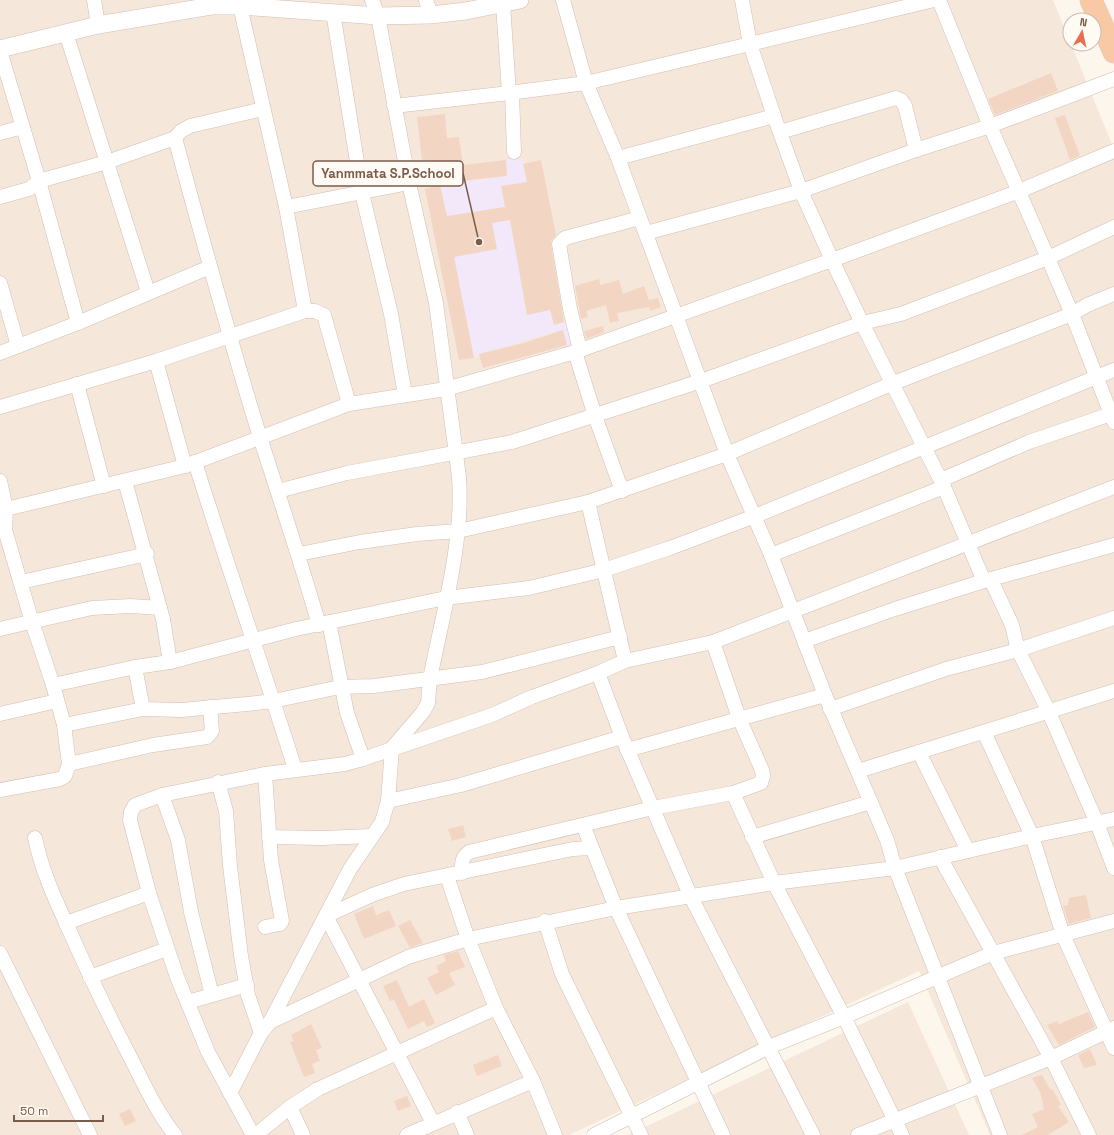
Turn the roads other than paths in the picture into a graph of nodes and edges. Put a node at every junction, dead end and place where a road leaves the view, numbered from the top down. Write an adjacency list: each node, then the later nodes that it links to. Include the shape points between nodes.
1 (94, 0): 15 (street)
2 (372, 0): 14 (street)
3 (520, 0): 10 (street)
4 (563, 0): 21 (street)
5 (742, 0): 17 (street)
6 (934, 0): 17 (street)
7 (939, 0): 26 (street)
8 (1091, 0): 19 (highway)
9 (211, 3): 11 (street); 15 (street)
10 (503, 4): 12 (street); 22 (street)
11 (240, 6): 13 (street); 24 (street)
12 (428, 8): 14 (street)
13 (333, 12): 14 (street); 40 (street)
14 (378, 16): 23 (street)
15 (98, 25): 16 (street)
16 (66, 33): 18 (street); 35 (street)
17 (750, 44): 21 (street); 25 (street)
18 (0, 50): 27 (street)
19 (1114, 52)
20 (1114, 79): 26 (street)
21 (586, 83): 22 (street); 34 (street)
22 (510, 93): 23 (street); 33 (street)
23 (394, 106): 37 (street)
24 (263, 110): 30 (street, via 190,126); 42 (street)
25 (774, 116): 28 (street); 34 (street)
26 (990, 126): 31 (street); 39 (street)
27 (23, 127): 29 (street); 36 (street)
28 (780, 132): 31 (street, via 896,98 905,106); 38 (street)
29 (0, 133)
30 (175, 138): 35 (street); 48 (street)
31 (916, 150): 38 (street)
32 (1114, 151): 39 (street)
33 (514, 152)
34 (618, 158): 43 (street)
35 (106, 162): 36 (street); 50 (street)
36 (39, 181): 41 (street, via 29,189); 55 (street)
37 (409, 183): 40 (street); 67 (street, via 436,302)
38 (801, 191): 45 (street); 47 (street)
39 (1018, 192): 46 (street); 47 (street)
40 (362, 193): 42 (street); 68 (street, via 391,314)
41 (0, 197)
42 (286, 207): 52 (street)
43 (640, 218): 45 (street); 59 (street, via 565,238 559,244)
44 (1114, 227): 46 (street)
45 (646, 233): 53 (street)
46 (1048, 258): 54 (street); 56 (street, via 901,314)
47 (832, 260): 53 (street); 56 (street)
48 (210, 267): 50 (street); 57 (street)
49 (0, 283): 58 (street)
50 (148, 292): 55 (street)
51 (1114, 294): 54 (street)
52 (306, 310): 57 (street); 69 (street, via 324,315)
53 (676, 314): 59 (street); 64 (street)
54 (1072, 314): 63 (street); 66 (street)
55 (78, 323): 58 (street)
56 (862, 323): 64 (street); 66 (street)
57 (230, 337): 61 (street); 73 (street)
58 (18, 346): 60 (street)
59 (578, 351): 67 (street); 71 (street)
60 (0, 353)
61 (156, 361): 65 (street); 77 (street)
62 (1114, 370): 63 (street)
63 (1096, 376): 72 (street); 74 (street)
64 (700, 381): 71 (street); 76 (street)
65 (77, 384): 70 (street); 81 (street)
66 (891, 384): 74 (street); 76 (street)
67 (446, 389): 68 (street); 75 (street)
68 (405, 395): 69 (street)
69 (349, 404): 73 (street)
70 (0, 407)
71 (594, 416): 75 (street, via 512,442); 84 (street)
72 (1113, 416): 80 (street, via 1029,442)
73 (260, 437): 77 (street); 83 (street)
74 (924, 448): 80 (street); 87 (street)
75 (454, 454): 83 (street, via 347,472); 88 (street, via 460,494)
76 (727, 454): 84 (street); 87 (street)
77 (190, 464): 78 (street); 106 (street)
78 (125, 481): 81 (street); 92 (street)
79 (0, 484): 86 (street)
80 (942, 484): 89 (street); 94 (street)
81 (104, 486): 86 (street)
82 (1114, 487): 89 (street)
83 (278, 491): 93 (street)
84 (622, 491): 85 (street)
85 (588, 502): 88 (street); 95 (street)
86 (6, 510): 91 (street)
87 (755, 516): 94 (street); 95 (street)
88 (458, 531): 93 (street, via 360,542); 98 (street)
89 (968, 543): 96 (street); 100 (street)
90 (1114, 545): 96 (street)
91 (5, 548): 97 (street)
92 (146, 554): 97 (street); 99 (street)
93 (299, 554): 103 (street)
94 (771, 555): 100 (street)
95 (604, 570): 98 (street, via 529,588); 105 (street)
96 (988, 581): 107 (street, via 895,609); 109 (street, via 1012,625)
97 (21, 582): 102 (street)
98 (446, 598): 103 (street); 114 (street)
99 (160, 608): 102 (street, via 92,608); 111 (street)
100 (792, 611): 107 (street); 108 (street)
101 (1114, 618): 109 (street)
102 (32, 622): 104 (street); 115 (street)
103 (324, 624): 106 (street); 116 (street)
104 (0, 629)
105 (620, 637): 110 (street); 114 (street, via 482,672)
106 (254, 641): 111 (street); 120 (street)
107 (804, 641): 118 (street)
108 (713, 642): 110 (street); 126 (street)
109 (1018, 650): 122 (street, via 946,669); 124 (street)
110 (625, 661): 113 (street)
111 (170, 662): 112 (street)
112 (135, 667): 115 (street); 123 (street)
113 (598, 673): 129 (street); 130 (street, via 492,715)
114 (430, 679): 116 (street, via 374,686); 130 (street, via 428,703)
115 (53, 685): 119 (street)
116 (340, 687): 120 (street); 133 (street)
117 (1114, 691): 124 (street)
118 (825, 695): 122 (street); 126 (street)
119 (57, 701): 125 (street); 127 (street)
120 (273, 701): 121 (street); 135 (street)
121 (210, 707): 123 (street, via 182,710); 134 (street, via 212,731 208,737 153,745)
122 (830, 708): 136 (street)
123 (143, 709): 127 (street)
124 (1048, 710): 128 (street); 146 (street)
125 (0, 714)
126 (739, 718): 131 (street); 140 (street, via 763,776 761,783 756,786)
127 (64, 725): 134 (street)
128 (984, 732): 132 (street); 149 (street)
129 (622, 737): 131 (street); 142 (street, via 461,785)
130 (392, 748): 133 (street); 142 (street)
131 (627, 750): 144 (street)
132 (919, 752): 136 (street); 154 (street)
133 (363, 759): 135 (street, via 345,764)
134 (69, 764): 139 (street, via 60,779)
135 (295, 769): 137 (street)
136 (858, 771): 143 (street)
137 (265, 774): 138 (street); 150 (street)
138 (218, 782): 141 (street); 177 (street, via 226,811)
139 (0, 790)
140 (733, 793): 144 (street); 151 (street)
141 (162, 795): 161 (street, via 135,805 131,812 130,820); 178 (street, via 178,840 191,912)
142 (388, 801): 148 (street, via 382,822)
143 (871, 802): 151 (street); 156 (street, via 887,840)
144 (653, 808): 147 (street); 162 (street)
145 (1114, 819): 146 (street)
146 (1097, 823): 149 (street); 157 (street)
147 (583, 825): 153 (street); 158 (street, via 469,852 463,856)
148 (372, 836): 150 (street); 164 (street, via 350,869)
149 (1032, 836): 154 (street); 169 (street)
150 (268, 837): 168 (street, via 282,921 280,924)
151 (752, 837): 160 (street)
152 (36, 838): 167 (street, via 46,881)
153 (591, 848): 158 (street, via 573,849); 163 (street)
154 (968, 851): 155 (street)
155 (940, 857): 156 (street); 172 (street)
156 (895, 868): 160 (street); 175 (street)
157 (1114, 868)
158 (462, 873): 159 (street)
159 (447, 876): 164 (street, via 404,884); 170 (street)
160 (774, 883): 162 (street); 181 (street)
161 (149, 893): 167 (street); 171 (street)
162 (691, 897): 163 (street); 185 (street)
163 (616, 908): 166 (street); 190 (street)
164 (326, 916): 176 (street); 182 (street)
165 (1114, 921): 169 (street)
166 (545, 922): 170 (street); 195 (street, via 562,974)
167 (66, 923): 174 (street)
168 (265, 928)
169 (1063, 935): 172 (street); 183 (street)
170 (468, 939): 176 (street, via 408,957); 180 (street)
171 (167, 949): 174 (street); 179 (street)
172 (993, 953): 175 (street); 188 (street)
173 (0, 954): 198 (street)
174 (90, 977): 199 (street, via 149,1092)
175 (938, 977): 181 (street); 191 (street)
176 (359, 980): 182 (street); 187 (street)
177 (246, 985): 178 (street); 184 (street)
178 (212, 995): 179 (street)
179 (188, 1002): 192 (street, via 208,1052)
180 (496, 1008): 187 (street); 189 (street)
181 (844, 1017): 185 (street); 196 (street)
182 (270, 1022): 184 (street)
183 (1110, 1030): 186 (street); 188 (street)
184 (261, 1033): 192 (street)
185 (769, 1047): 190 (street); 208 (street)
186 (1114, 1048)
187 (395, 1053): 193 (street, via 318,1089); 197 (street)
188 (1051, 1058): 191 (street); 212 (street)
189 (533, 1081): 194 (street); 204 (street)
190 (698, 1081): 195 (street); 207 (street)
191 (981, 1087): 196 (street); 211 (street)
192 (230, 1093): 200 (street)
193 (290, 1107): 200 (street); 201 (street)
194 (457, 1112): 197 (street); 203 (street)
195 (633, 1116): 205 (street); 206 (street)
196 (895, 1120): 209 (street); 210 (street)
197 (432, 1123): 202 (street)
198 (90, 1135)
199 (175, 1135)
200 (255, 1135)
201 (303, 1135)
202 (407, 1135)
203 (467, 1135)
204 (555, 1135)
205 (594, 1135)
206 (641, 1135)
207 (723, 1135)
208 (813, 1135)
209 (858, 1135)
210 (902, 1135)
211 (1000, 1135)
212 (1089, 1135)

